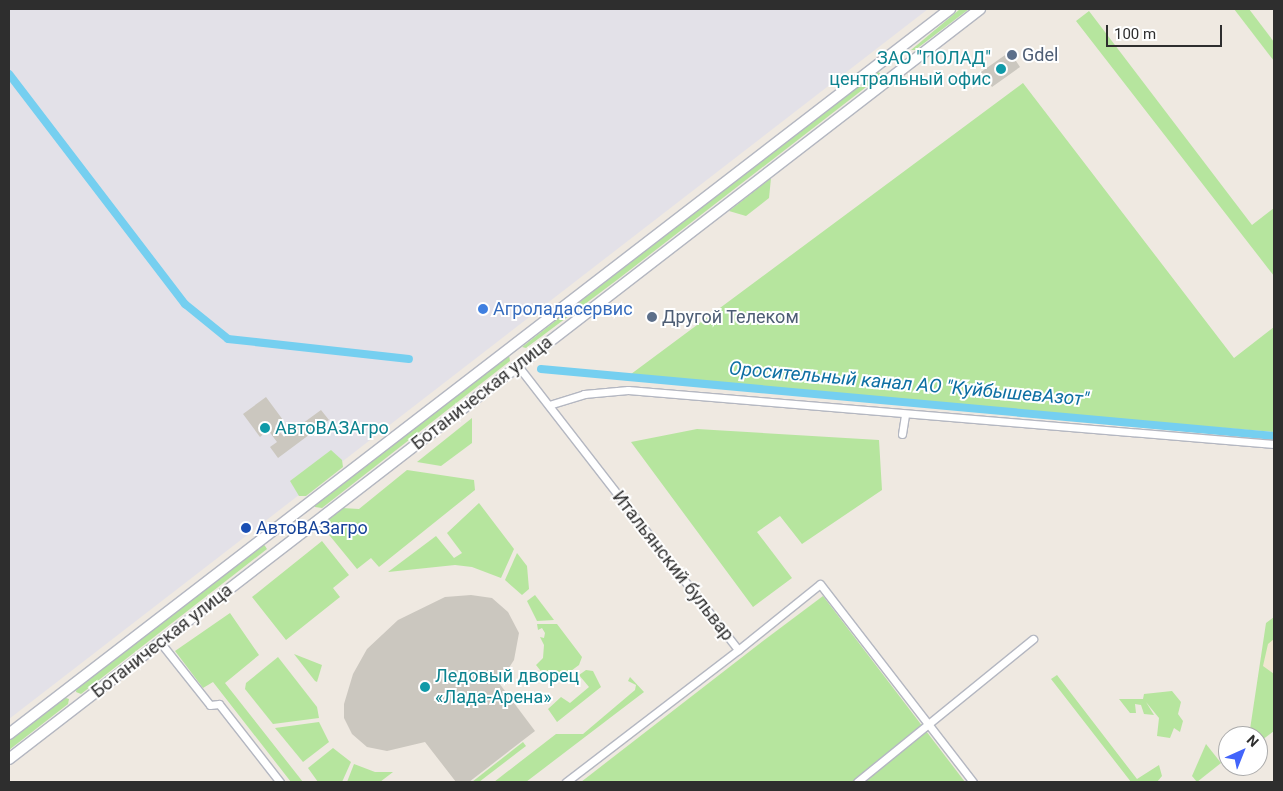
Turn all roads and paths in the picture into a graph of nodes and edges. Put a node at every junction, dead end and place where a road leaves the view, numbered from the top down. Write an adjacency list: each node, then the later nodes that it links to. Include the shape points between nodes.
1 (950, 9): 3 (main road, Ботаническая улица)
2 (980, 9): 4 (main road, Ботаническая улица)
3 (892, 53): 4 (main road); 5 (main road, Ботаническая улица)
4 (904, 67): 6 (main road, Ботаническая улица)
5 (514, 345): 6 (main road); 11 (main road, Ботаническая улица)
6 (521, 363): 7 (street, Итальянский бульвар); 12 (main road, Ботаническая улица)
7 (549, 405): 8 (street, via 584,394 628,390); 15 (street, Итальянский бульвар)
8 (905, 414): 9 (street); 10 (street)
9 (902, 434)
10 (1274, 444)
11 (302, 508): 12 (main road); 16 (main road, Ботаническая улица)
12 (314, 523): 14 (main road, Ботаническая улица)
13 (1033, 639): 18 (street)
14 (160, 642): 17 (main road, Ботаническая улица); 21 (street, via 210,705 219,704)
15 (738, 650): 18 (street, Итальянский бульвар, via 820,584); 22 (street)
16 (68, 688): 17 (main road); 19 (main road, Ботаническая улица)
17 (80, 704): 20 (main road, Ботаническая улица)
18 (930, 727): 23 (street); 24 (street, Итальянский бульвар)
19 (9, 734)
20 (9, 759)
21 (280, 782)
22 (566, 782)
23 (856, 782)
24 (973, 782)

